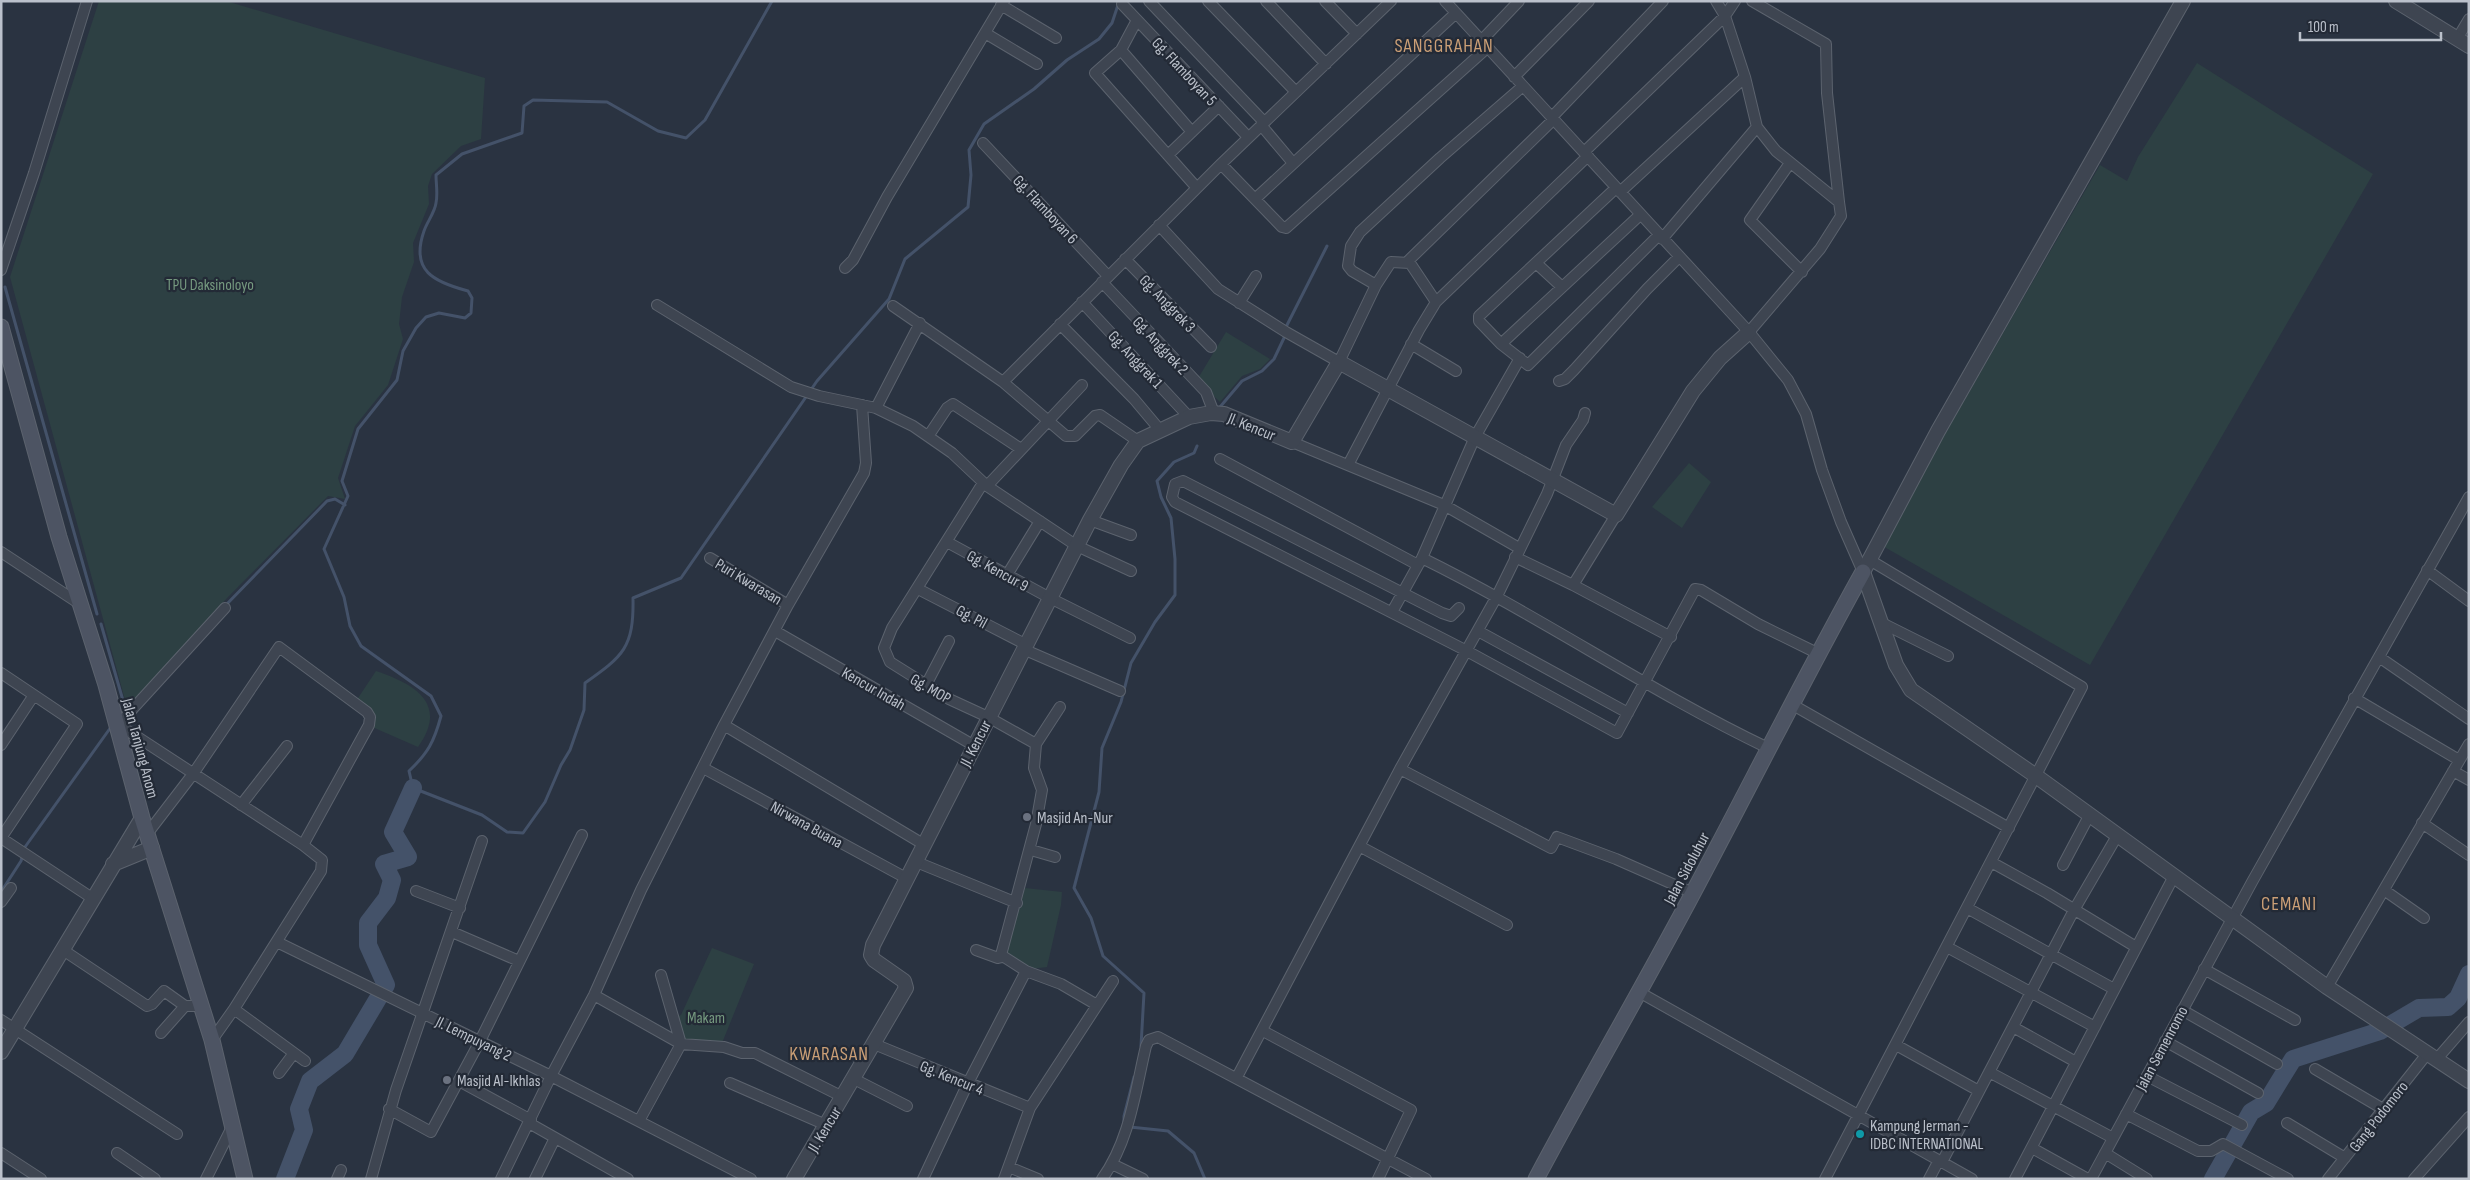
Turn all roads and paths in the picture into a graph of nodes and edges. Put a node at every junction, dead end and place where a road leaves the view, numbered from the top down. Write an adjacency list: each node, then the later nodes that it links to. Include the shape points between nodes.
1 (87, 1): 58 (street)
2 (1149, 1): 36 (street)
3 (1208, 1): 33 (street)
4 (1266, 1): 29 (street)
5 (1325, 1): 23 (street)
6 (1445, 1): 18 (street)
7 (1519, 1): 26 (street)
8 (1589, 1): 30 (street)
9 (1663, 1): 35 (street)
10 (1716, 1): 19 (street)
11 (1735, 1): 19 (street)
12 (1752, 1): 49 (street, via 1826,44)
13 (2183, 1): 111 (street)
14 (2398, 2): 25 (street)
15 (1002, 3): 22 (street); 24 (street)
16 (1386, 3): 23 (street)
17 (1122, 4): 21 (street, Gg. Flamboyan 5)
18 (1456, 13): 26 (street); 43 (street)
19 (1725, 16): 31 (street); 41 (street)
20 (2469, 19): 25 (street)
21 (1137, 20): 27 (street); 34 (street, Gg. Flamboyan 5)
22 (985, 33): 28 (street); 57 (street, via 887,196 853,260)
23 (1357, 34): 29 (street)
24 (1056, 38)
25 (2463, 42)
26 (1484, 44): 30 (street); 48 (street, via 1287,227 1282,227)
27 (1121, 50): 38 (street); 42 (street, via 1095,73)
28 (1037, 64)
29 (1326, 64): 33 (street)
30 (1514, 77): 32 (street)
31 (1745, 77): 37 (street); 47 (street)
32 (1523, 86): 35 (street); 62 (street, via 1360,232 1352,246 1348,266)
33 (1296, 92): 36 (street)
34 (1219, 106): 38 (street); 39 (street, Gg. Flamboyan 5)
35 (1553, 118): 41 (street); 55 (street)
36 (1263, 124): 39 (street); 43 (street)
37 (1757, 127): 44 (street); 52 (street)
38 (1192, 132): 42 (street)
39 (1248, 138): 45 (street)
40 (983, 142): 61 (street, Gg. Flamboyan 6)
41 (1586, 154): 47 (street); 65 (street)
42 (1168, 155): 46 (street)
43 (1294, 163): 48 (street)
44 (1790, 163): 49 (street); 59 (street, via 1750,220)
45 (1221, 164): 46 (street); 48 (street)
46 (1197, 188): 51 (street)
47 (1618, 190): 50 (street); 56 (street)
48 (1255, 199)
49 (1839, 202): 59 (street, via 1840,216)
50 (1640, 215): 52 (street); 63 (street)
51 (1159, 225): 54 (street); 66 (street, via 1211,282)
52 (1661, 237): 53 (street); 76 (street, via 1528,364)
53 (1679, 257): 72 (street); 79 (street, via 1574,370)
54 (1125, 259): 61 (street); 75 (street, Gg. Anggrek 3)
55 (1408, 262): 62 (street, via 1391,262); 65 (street)
56 (1536, 263): 63 (street); 74 (street, via 1479,316 1480,323)
57 (845, 268)
58 (1, 270)
59 (1802, 272): 72 (street)
60 (1256, 276): 66 (street)
61 (1105, 279): 64 (street); 85 (street, Gg. Anggrek 2, via 1206,392)
62 (1376, 285): 77 (street)
63 (1562, 287): 74 (street)
64 (1082, 302): 70 (street); 87 (street, Gg. Anggrek 1)
65 (1436, 302): 73 (street)
66 (1239, 303): 77 (street)
67 (657, 305): 83 (street, via 781,381 819,396)
68 (893, 306): 69 (street)
69 (920, 323): 80 (street); 84 (street)
70 (1060, 324): 80 (street); 89 (street)
71 (1, 327): 121 (main road, Jalan Tanjung Anom)
72 (1749, 332): 101 (street, via 1720,358 1693,391); 111 (street, via 1788,380 1806,414 1838,513)
73 (1411, 344): 78 (street); 82 (street)
74 (1501, 344): 76 (street)
75 (1211, 347)
76 (1520, 358): 91 (street)
77 (1339, 362): 82 (street); 93 (street)
78 (1456, 371)
79 (1559, 381)
80 (1004, 382): 88 (street)
81 (1082, 385): 88 (street)
82 (1387, 390): 91 (street); 96 (street)
83 (862, 405): 84 (street); 122 (street, via 864,473)
84 (876, 408): 90 (street)
85 (1214, 413): 87 (street, Jl. Kencur); 93 (street, Jl. Kencur, via 1230,416)
86 (1584, 413): 97 (street, via 1583,420 1566,444)
87 (1189, 417): 89 (street, Jl. Kencur)
88 (1048, 419): 92 (street, via 1072,438 1100,415); 94 (street)
89 (1160, 430): 92 (street, Jl. Kencur)
90 (929, 435): 94 (street, via 952,404); 98 (street)
91 (1475, 437): 97 (street); 100 (street)
92 (1138, 442): 102 (street, Jl. Kencur)
93 (1292, 442): 96 (street)
94 (1021, 449): 98 (street)
95 (1220, 459): 110 (street)
96 (1348, 464): 100 (street)
97 (1552, 480): 101 (street); 108 (street)
98 (985, 484): 103 (street); 105 (street)
99 (2469, 497): 112 (street, Jalan Semenromo)
100 (1444, 505): 108 (street); 110 (street)
101 (1616, 516): 115 (street)
102 (1090, 520): 104 (street); 106 (street, Jl. Kencur)
103 (1040, 521): 106 (street); 114 (street)
104 (1131, 535)
105 (947, 542): 114 (street, Gg. Kencur 9); 116 (street)
106 (1077, 546): 113 (street); 119 (street, Jl. Kencur)
107 (1, 552): 121 (street)
108 (1517, 553): 115 (street); 118 (street)
109 (710, 558): 122 (street, Puri Kwarasan)
110 (1420, 561): 117 (street); 118 (street)
111 (1866, 566): 126 (street); 134 (main road, Jalan Sidoluhur); 161 (street, via 2082,688)
112 (2427, 570): 120 (street); 136 (street, Jalan Semenromo)
113 (1131, 571)
114 (1007, 575): 119 (street, Gg. Kencur 9)
115 (1573, 585): 129 (street)
116 (918, 588): 132 (street, Gg. Pil); 139 (street, Gg. MOP, via 892,628 884,648 890,662)
117 (1402, 592): 124 (street, via 1447,615 1451,616); 125 (street); 125 (street, via 1183,482 1175,484 1174,502)
118 (1497, 596): 128 (street); 138 (street)
119 (1050, 598): 130 (street, Gg. Kencur 9); 132 (street, Jl. Kencur)
120 (2469, 601)
121 (80, 604): 148 (main road, Jalan Tanjung Anom)
122 (788, 605): 127 (street)
123 (225, 608): 148 (street)
124 (1459, 608)
125 (1392, 612): 133 (street)
126 (1880, 622): 135 (street); 161 (street, via 1896,666 1911,690)
127 (775, 631): 149 (street); 153 (street, Kencur Indah)
128 (1478, 632): 133 (street); 145 (street)
129 (1671, 637): 134 (street, via 1697,589); 138 (street)
130 (1130, 638)
131 (949, 642): 139 (street)
132 (1024, 647): 140 (street, Gg. Pil); 146 (street, Jl. Kencur)
133 (1465, 650): 145 (street, via 1617,733); 157 (street)
134 (1818, 653): 143 (main road, Jalan Sidoluhur)
135 (1948, 656)
136 (2379, 656): 142 (street, Jalan Semenromo); 147 (street)
137 (1, 673): 141 (street)
138 (1645, 681): 145 (street); 155 (street)
139 (926, 685): 146 (street, Gg. MOP)
140 (1120, 691)
141 (34, 695): 152 (street); 170 (street, via 77,724)
142 (2354, 698): 156 (street); 196 (street, Jalan Semenromo)
143 (1793, 705): 155 (main road, Jalan Sidoluhur); 167 (street)
144 (1060, 707): 150 (street)
145 (1628, 713)
146 (988, 716): 150 (street, Gg. MOP); 153 (street, Jl. Kencur)
147 (2469, 719)
148 (117, 724): 160 (street); 165 (main road, Jalan Tanjung Anom)
149 (724, 725): 173 (street); 215 (street, via 643,887)
150 (1036, 744): 176 (street, via 1034,768 1042,790)
151 (2469, 744): 156 (street)
152 (1, 745)
153 (973, 745): 173 (street, Jl. Kencur)
154 (288, 746): 163 (street)
155 (1768, 748): 188 (main road, Jalan Sidoluhur)
156 (2459, 760): 159 (street)
157 (1400, 769): 175 (street); 188 (street, via 1551,848 1557,837)
158 (707, 770): 184 (street, Nirwana Buana)
159 (2453, 771): 162 (street); 166 (street)
160 (193, 774): 163 (street); 171 (street); 174 (street, via 279,647 370,717 369,725)
161 (2036, 776): 164 (street); 167 (street)
162 (2469, 780)
163 (242, 805): 174 (street)
164 (2088, 816): 169 (street); 182 (street)
165 (142, 818): 171 (main road, Jalan Tanjung Anom); 181 (street)
166 (2422, 823): 177 (street); 186 (street)
167 (2008, 828): 180 (street)
168 (582, 835): 206 (street)
169 (2117, 836): 183 (street); 194 (street)
170 (1, 838): 189 (street)
171 (150, 841): 181 (street); 218 (main road, Jalan Tanjung Anom)
172 (482, 841): 192 (street)
173 (923, 844): 179 (street, Jl. Kencur)
174 (303, 845): 199 (street, via 320,857 321,871)
175 (1361, 847): 197 (street); 228 (street)
176 (1031, 850): 178 (street); 191 (street)
177 (2469, 855)
178 (1055, 857)
179 (914, 861): 184 (street, Jl. Kencur); 191 (street)
180 (1991, 862): 193 (street); 194 (street)
181 (113, 864): 189 (street)
182 (2062, 865)
183 (2174, 876): 196 (street); 201 (street)
184 (906, 878): 234 (street, Jl. Kencur, via 871,952 874,960 904,981 906,988)
185 (11, 888): 190 (street)
186 (2384, 890): 195 (street); 211 (street)
187 (416, 891): 192 (street)
188 (1693, 893): 213 (main road, Jalan Sidoluhur)
189 (92, 898): 202 (street)
190 (1, 902)
191 (1017, 902): 205 (street)
192 (460, 908): 198 (street)
193 (1967, 908): 200 (street); 204 (street)
194 (2074, 910): 201 (street); 204 (street)
195 (2424, 918)
196 (2233, 919): 207 (street, Jalan Semenromo); 211 (street)
197 (1508, 925)
198 (452, 932): 206 (street); 221 (street)
199 (277, 942): 219 (street); 221 (street, Jl. Lempuyang 2)
200 (1947, 947): 214 (street); 235 (street)
201 (2136, 947): 212 (street)
202 (63, 950): 217 (street, via 147,1006 164,991); 227 (street)
203 (976, 950): 205 (street)
204 (2050, 955): 212 (street); 214 (street)
205 (1002, 957): 208 (street)
206 (519, 961): 231 (street)
207 (2204, 969): 220 (street, Jalan Semenromo); 223 (street)
208 (1026, 971): 216 (street, via 1061,984); 252 (street)
209 (661, 974): 233 (street)
210 (1113, 981): 216 (street)
211 (2327, 987): 238 (street)
212 (2114, 989): 226 (street)
213 (1639, 992): 262 (street); 299 (main road, Jalan Sidoluhur)
214 (2030, 993): 225 (street); 226 (street)
215 (594, 995): 233 (street); 245 (street)
216 (1096, 1004): 258 (street)
217 (185, 1006): 218 (street); 229 (street)
218 (202, 1006): 230 (main road, Jalan Tanjung Anom)
219 (234, 1009): 230 (street); 237 (street)
220 (2182, 1010): 232 (street, Jalan Semenromo); 241 (street)
221 (423, 1013): 231 (street, Jl. Lempuyang 2); 260 (street)
222 (1, 1020): 227 (street)
223 (2295, 1020)
224 (2469, 1022): 238 (street, Gang Podomoro)
225 (2012, 1027): 240 (street); 243 (street)
226 (2095, 1027): 240 (street)
227 (16, 1030): 236 (street); 270 (street)
228 (1263, 1031): 247 (street); 278 (street, via 1411,1110)
229 (161, 1032)
230 (212, 1040): 267 (main road, Jalan Tanjung Anom)
231 (480, 1041): 245 (street, Jl. Lempuyang 2); 249 (street)
232 (2165, 1041): 246 (street, Jalan Semenromo); 254 (street)
233 (681, 1044): 255 (street, via 755,1053); 265 (street)
234 (874, 1044): 248 (street, Jl. Kencur); 252 (street, Gg. Kencur 4)
235 (1896, 1045): 253 (street); 262 (street)
236 (1, 1052)
237 (294, 1053): 239 (street); 244 (street)
238 (2431, 1057): 250 (street); 259 (street, Gang Podomoro)
239 (305, 1061)
240 (2076, 1062): 256 (street)
241 (2277, 1064)
242 (2315, 1069): 259 (street)
243 (1989, 1072): 253 (street); 256 (street)
244 (279, 1073)
245 (551, 1076): 264 (street); 265 (street, Jl. Lempuyang 2)
246 (2147, 1076): 261 (street, Jalan Semenromo); 269 (street)
247 (1237, 1077): 278 (street); 280 (street, via 1161,1038 1154,1038 1146,1046 1128,1127)
248 (854, 1079): 255 (street, Jl. Kencur); 257 (street)
249 (459, 1081): 260 (street, via 431,1132); 264 (street)
250 (2469, 1081)
251 (730, 1083): 268 (street)
252 (968, 1084): 258 (street, Gg. Kencur 4); 292 (street)
253 (1979, 1091): 279 (street)
254 (2258, 1093)
255 (843, 1097): 268 (street, Jl. Kencur)
256 (2054, 1105): 272 (street); 273 (street)
257 (906, 1107)
258 (1030, 1108): 281 (street)
259 (2383, 1109): 277 (street, Gang Podomoro)
260 (390, 1110): 286 (street)
261 (2126, 1114): 272 (street, Jalan Semenromo); 306 (street, via 2198,1151 2211,1151 2223,1144)
262 (1860, 1115): 279 (street); 300 (street)
263 (2469, 1117): 308 (street)
264 (530, 1121): 271 (street); 287 (street)
265 (639, 1121): 290 (street, Jl. Lempuyang 2)
266 (2287, 1123): 277 (street)
267 (232, 1125): 284 (street); 285 (main road, Jalan Tanjung Anom)
268 (826, 1125): 291 (street, Jl. Kencur)
269 (2242, 1125)
270 (177, 1134)
271 (555, 1138): 288 (street); 289 (street)
272 (2113, 1138): 275 (street, Jalan Semenromo)
273 (2032, 1148): 303 (street); 304 (street)
274 (117, 1153): 283 (street)
275 (2104, 1153): 304 (street, Jalan Semenromo); 305 (street)
276 (3, 1158): 282 (street)
277 (2345, 1158): 307 (street, Gang Podomoro)
278 (1389, 1159): 297 (street); 298 (street)
279 (1941, 1161): 301 (street); 302 (street)
280 (1112, 1164): 295 (street); 296 (street)
281 (1009, 1167): 293 (street); 294 (street)
282 (41, 1179)
283 (155, 1179)
284 (206, 1179)
285 (245, 1179)
286 (371, 1179)
287 (501, 1179)
288 (535, 1179)
289 (628, 1179)
290 (751, 1179)
291 (794, 1179)
292 (923, 1179)
293 (1004, 1179)
294 (1038, 1179)
295 (1102, 1179)
296 (1143, 1179)
297 (1378, 1179)
298 (1426, 1179)
299 (1536, 1179)
300 (1825, 1179)
301 (1929, 1179)
302 (1972, 1179)
303 (2014, 1179)
304 (2090, 1179)
305 (2146, 1179)
306 (2288, 1179)
307 (2328, 1179)
308 (2414, 1179)

